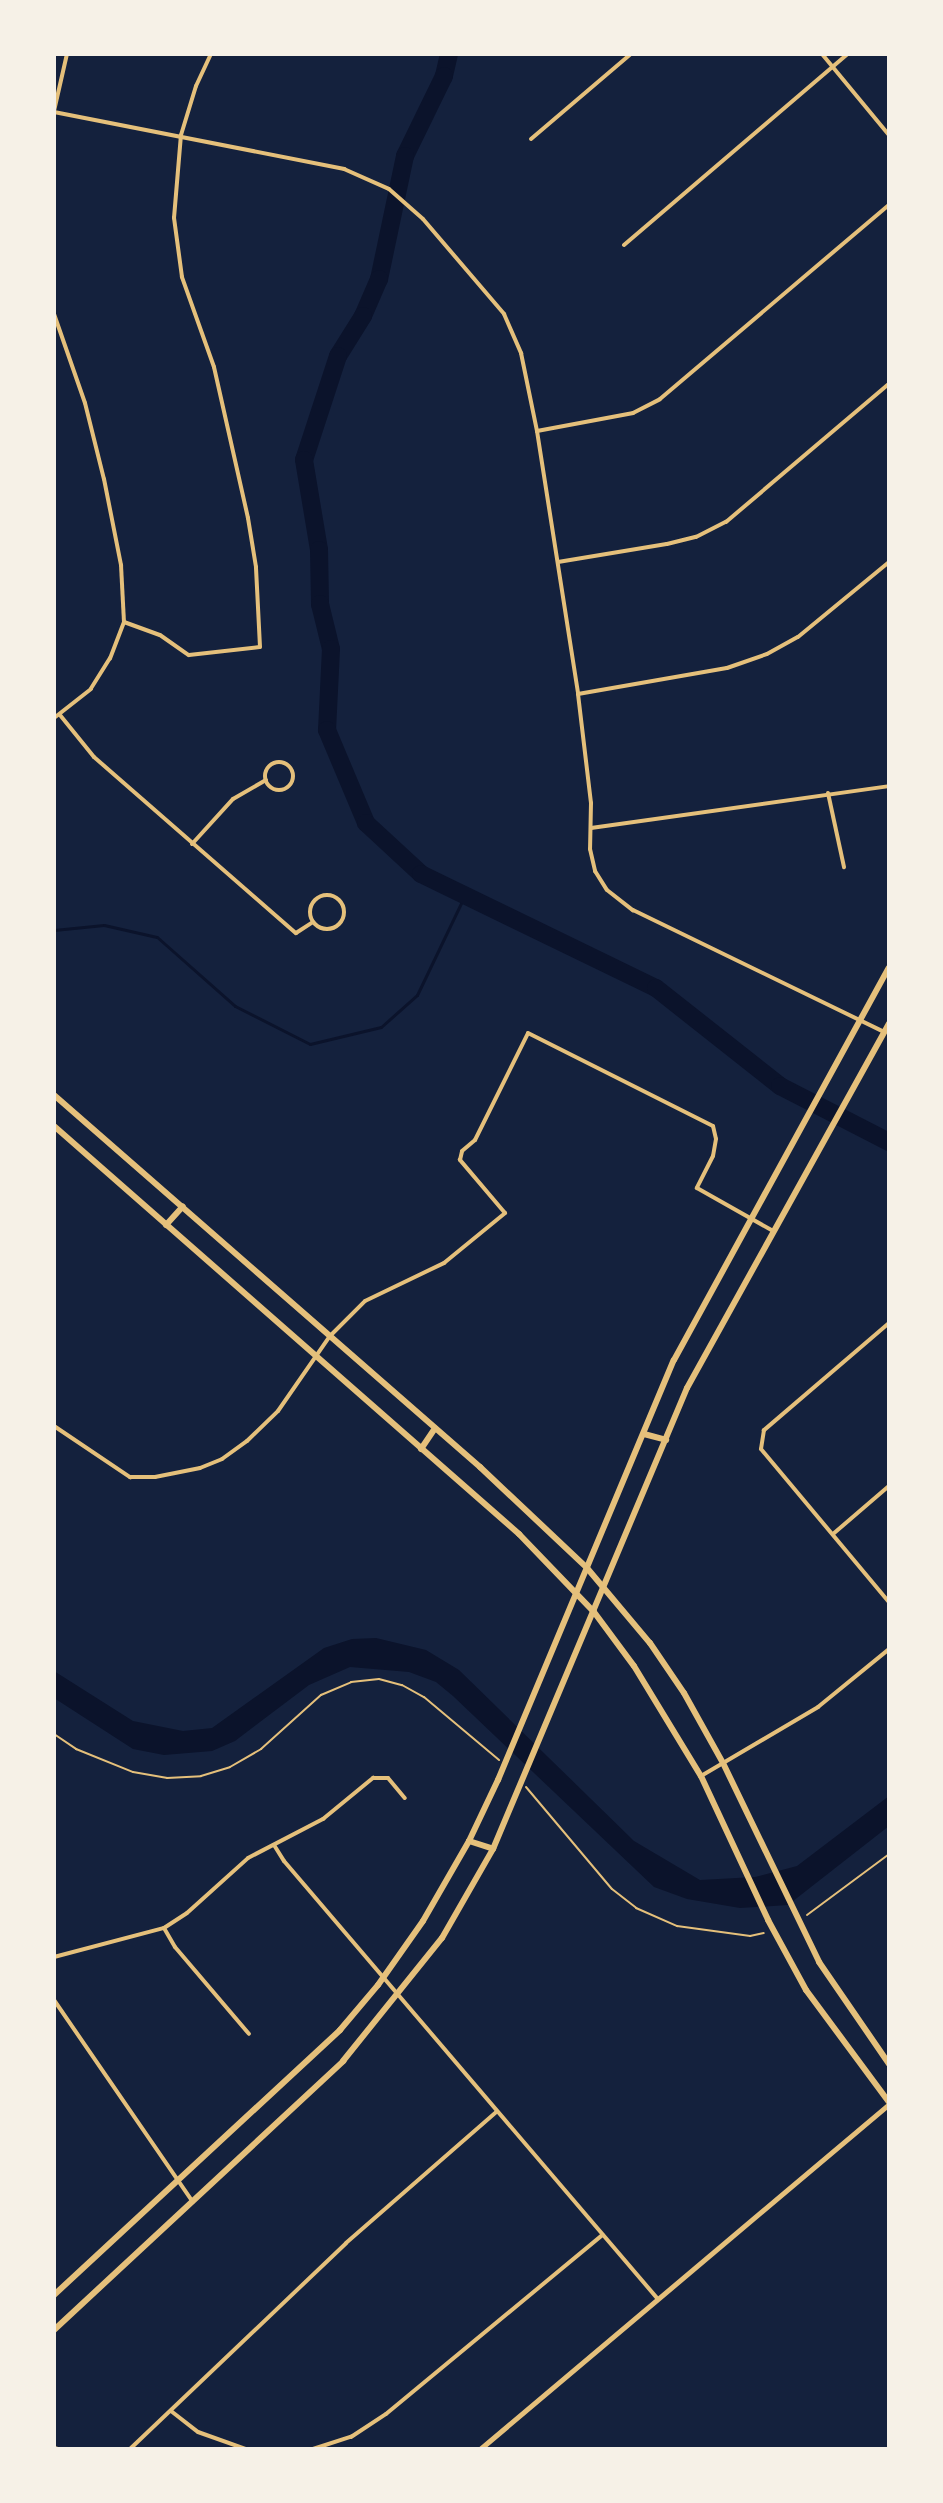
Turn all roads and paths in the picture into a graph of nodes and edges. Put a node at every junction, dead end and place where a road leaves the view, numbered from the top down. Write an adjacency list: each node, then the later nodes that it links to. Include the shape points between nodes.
1 (67, 54): 7 (street)
2 (211, 54): 8 (street)
3 (631, 54): 10 (street)
4 (822, 54): 6 (street)
5 (848, 54): 6 (street)
6 (833, 66): 9 (street); 12 (street)
7 (54, 112): 8 (street)
8 (181, 135): 15 (street, via 362,175 400,196 513,328); 18 (street, via 174,218 182,277 214,367 248,518 260,647 189,655 160,635)
9 (889, 135)
10 (531, 139)
11 (889, 205): 15 (street, via 660,399 633,413)
12 (624, 245)
13 (54, 314): 18 (street, via 104,479 121,565)
14 (889, 384): 16 (street, via 726,522 681,541)
15 (537, 431): 16 (street)
16 (558, 562): 19 (street)
17 (889, 562): 19 (street, via 798,637 767,654 727,668)
18 (124, 622): 20 (street, via 91,689)
19 (578, 694): 25 (street)
20 (60, 715): 21 (street); 26 (street, via 94,757)
21 (54, 718)
22 (266, 780): 22 (street, via 274,789 285,789 293,775 287,765 276,763 267,769); 26 (street, via 233,799)
23 (889, 786): 24 (street)
24 (828, 793): 25 (street); 27 (street)
25 (591, 828): 30 (street, via 595,871 617,900)
26 (192, 844): 28 (street, via 296,933)
27 (844, 867)
28 (313, 922): 28 (street, via 312,906 319,898 335,898 343,906 341,922 333,928)
29 (889, 968): 30 (main road)
30 (861, 1019): 32 (street); 36 (main road)
31 (889, 1023): 32 (main road)
32 (884, 1032): 38 (main road)
33 (54, 1095): 35 (main road)
34 (54, 1126): 37 (main road)
35 (183, 1206): 37 (main road); 40 (main road)
36 (751, 1219): 38 (street); 40 (street, via 697,1188 713,1156 713,1126 528,1033 460,1160 505,1213 444,1263 365,1301); 44 (main road, via 693,1322)
37 (166, 1225): 41 (main road)
38 (773, 1231): 45 (main road, via 714,1334)
39 (889, 1323): 48 (street, via 764,1430 761,1449)
40 (330, 1336): 41 (street); 43 (main road)
41 (315, 1357): 42 (street, via 278,1411 247,1441 200,1468 130,1477); 46 (main road)
42 (54, 1426)
43 (435, 1428): 46 (main road); 49 (main road)
44 (644, 1434): 45 (main road); 49 (main road)
45 (666, 1440): 50 (main road)
46 (421, 1449): 51 (main road, via 519,1534)
47 (889, 1486): 48 (street)
48 (833, 1534): 52 (street)
49 (587, 1568): 50 (main road); 51 (main road)
50 (604, 1589): 53 (main road); 57 (main road, via 681,1688)
51 (577, 1593): 53 (main road); 61 (main road)
52 (889, 1602)
53 (594, 1612): 58 (main road); 63 (main road)
54 (889, 1649): 57 (street, via 818,1707)
55 (54, 1734): 56 (path, via 133,1772 201,1776 261,1749 321,1695 351,1682 379,1679 424,1697)
56 (503, 1763)
57 (723, 1763): 58 (street); 73 (main road, via 792,1910 836,1989)
58 (701, 1776): 74 (main road, via 806,1990)
59 (523, 1784): 67 (path, via 612,1889 636,1908 677,1926 750,1936)
60 (405, 1798): 62 (street, via 388,1778 373,1778 323,1819)
61 (469, 1841): 63 (main road); 69 (main road)
62 (274, 1845): 66 (street, via 248,1858); 69 (street)
63 (493, 1849): 70 (main road, via 442,1938)
64 (889, 1854): 65 (path)
65 (803, 1919)
66 (164, 1928): 68 (street); 72 (street)
67 (767, 1932)
68 (54, 1957)
69 (383, 1977): 70 (street); 76 (main road, via 340,2030)
70 (397, 1994): 75 (street); 77 (main road, via 343,2061)
71 (54, 2000): 76 (street)
72 (249, 2034)
73 (889, 2064)
74 (889, 2103): 80 (street)
75 (496, 2112): 78 (street); 82 (street, via 346,2243)
76 (178, 2182): 77 (street); 79 (main road)
77 (193, 2202): 81 (main road)
78 (602, 2235): 80 (street); 85 (street, via 386,2414 351,2437)
79 (54, 2295)
80 (657, 2298): 86 (street)
81 (54, 2330)
82 (170, 2410): 83 (street); 84 (street, via 198,2432)
83 (130, 2449)
84 (246, 2449)
85 (313, 2449)
86 (480, 2449)

